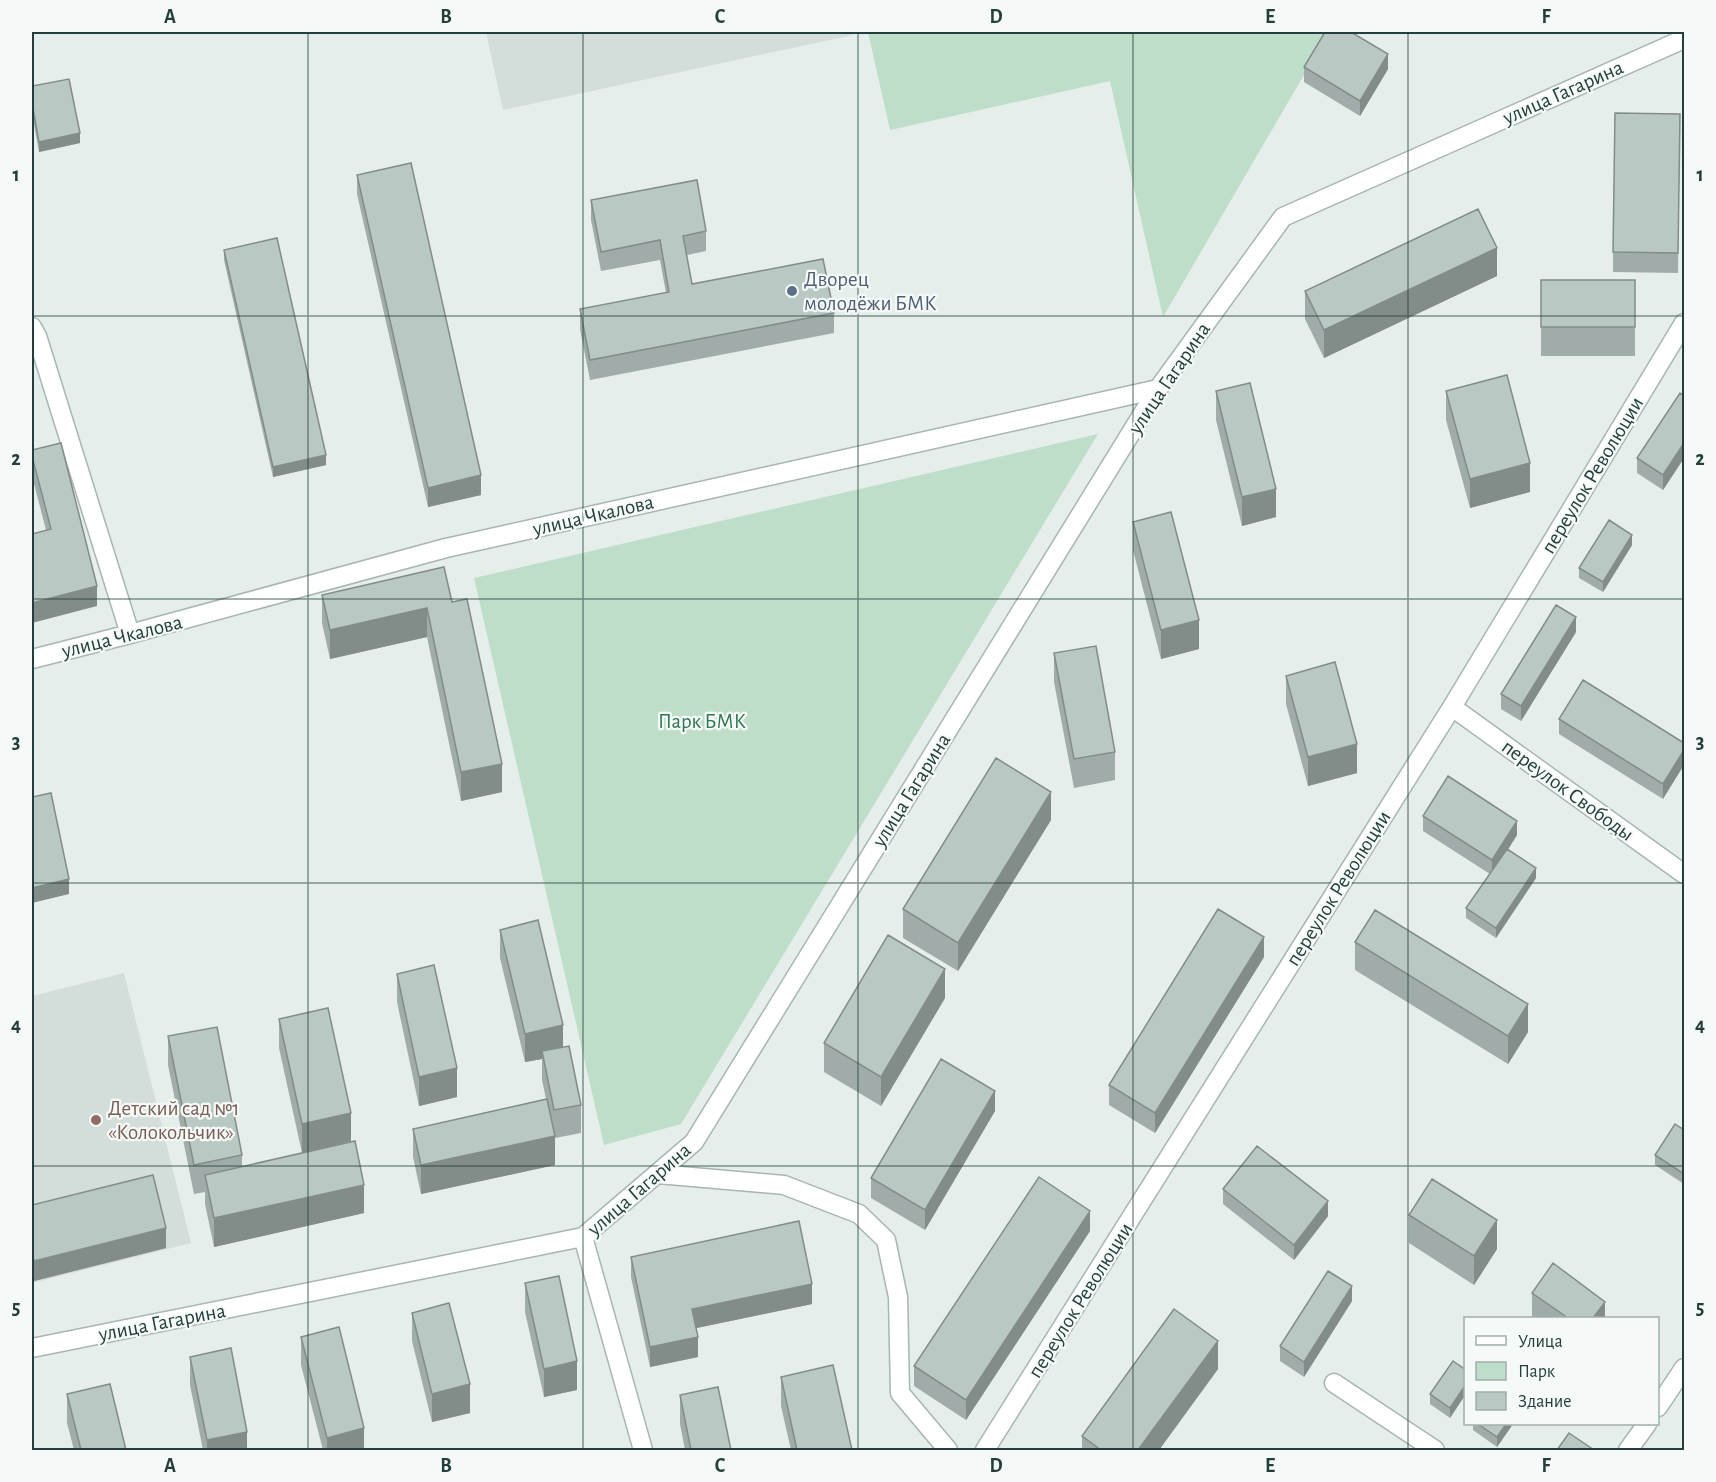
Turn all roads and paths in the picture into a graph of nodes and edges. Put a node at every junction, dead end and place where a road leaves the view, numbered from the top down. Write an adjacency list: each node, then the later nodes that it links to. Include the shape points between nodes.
1 (1684, 39): 4 (street, улица Гагарина, via 1283,217)
2 (1684, 323): 7 (street, переулок Революции)
3 (32, 327): 5 (street)
4 (1158, 389): 5 (street, улица Чкалова, via 446,548); 9 (street, улица Гагарина, via 694,1143)
5 (130, 634): 6 (street, улица Чкалова)
6 (32, 659)
7 (1452, 707): 8 (street, переулок Свободы); 18 (street, переулок Революции)
8 (1684, 874)
9 (658, 1174): 10 (street, улица Гагарина); 17 (street, via 784,1185 859,1214 886,1240 898,1297 900,1393)
10 (583, 1237): 11 (street, улица Гагарина); 16 (street)
11 (32, 1348)
12 (1684, 1368): 14 (street)
13 (1334, 1383): 19 (street)
14 (1659, 1406)
15 (1646, 1425): 20 (street)
16 (643, 1450)
17 (948, 1450)
18 (985, 1450)
19 (1435, 1450)
20 (1628, 1450)

